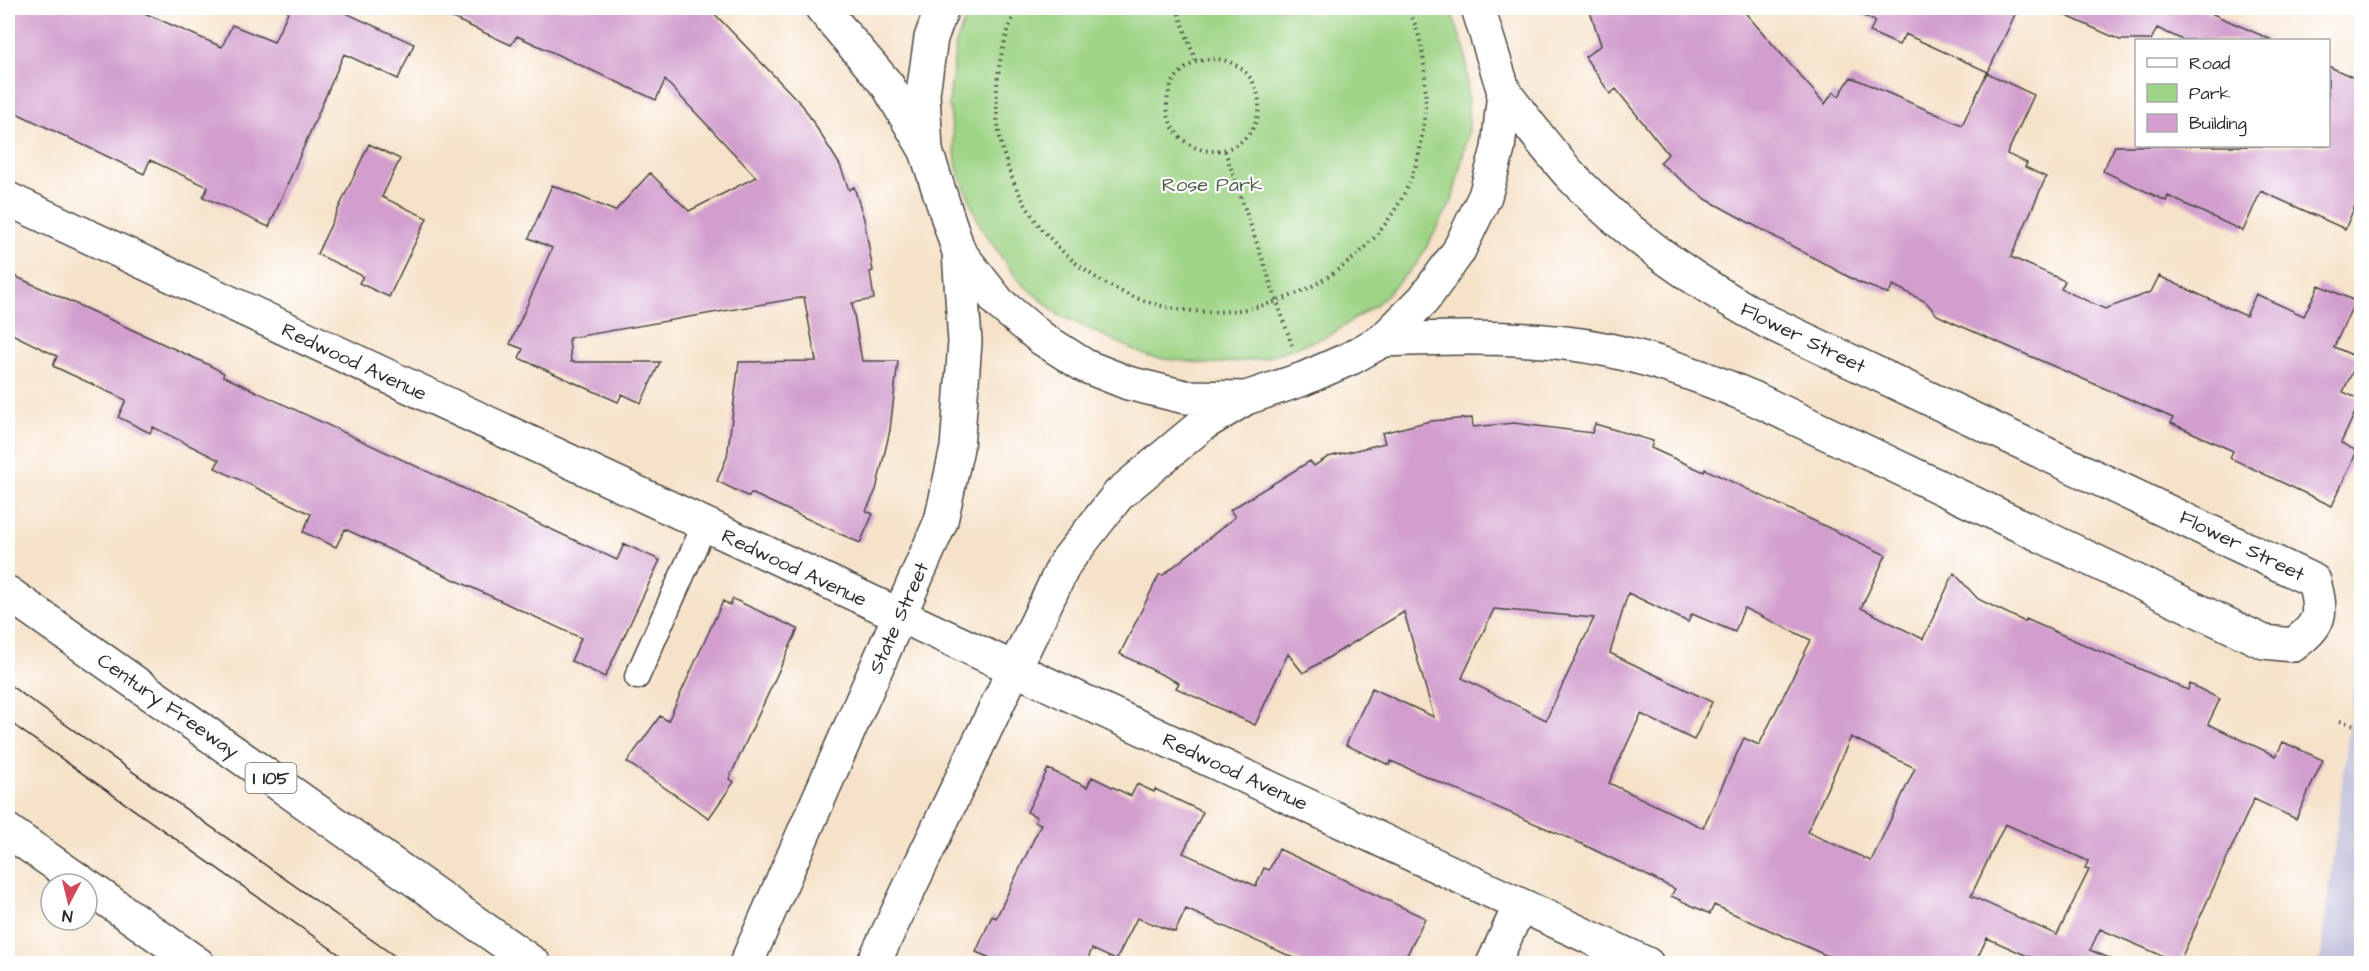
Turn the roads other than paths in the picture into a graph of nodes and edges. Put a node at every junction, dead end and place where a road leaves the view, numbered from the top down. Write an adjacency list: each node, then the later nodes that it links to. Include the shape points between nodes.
1 (822, 8): 5 (main road, via 888,86)
2 (942, 8): 5 (main road, via 930,38 923,93)
3 (1478, 8): 4 (main road)
4 (1503, 92): 8 (main road, via 1498,148 1488,186 1462,243 1424,299); 8 (main road, Flower Street, via 1572,177 1648,246 1701,284 1767,322 2314,581 2321,606 2314,629 2293,645 2264,642 1753,398 1688,372 1626,354 1566,343 1457,338)
5 (926, 151): 7 (main road)
6 (8, 200): 10 (main road, Redwood Avenue)
7 (959, 252): 9 (main road, via 999,303 1041,339 1085,366 1128,383 1185,397); 12 (main road, State Street, via 965,342 957,448 941,521)
8 (1383, 340): 9 (main road, via 1313,375)
9 (1246, 398): 13 (main road, via 1203,424 1119,494 1065,563)
10 (705, 526): 12 (main road, Redwood Avenue); 14 (lane)
11 (8, 593): 20 (main road, Century Freeway / I 105)
12 (900, 616): 13 (main road, Redwood Avenue); 21 (main road, State Street)
13 (1013, 668): 18 (main road, Redwood Avenue); 22 (main road)
14 (637, 677)
15 (8, 831): 16 (main road)
16 (66, 872)
17 (99, 895): 19 (main road)
18 (1520, 905): 23 (main road); 24 (main road, Redwood Avenue)
19 (198, 963)
20 (534, 963)
21 (746, 963)
22 (873, 963)
23 (1493, 963)
24 (1647, 963)

